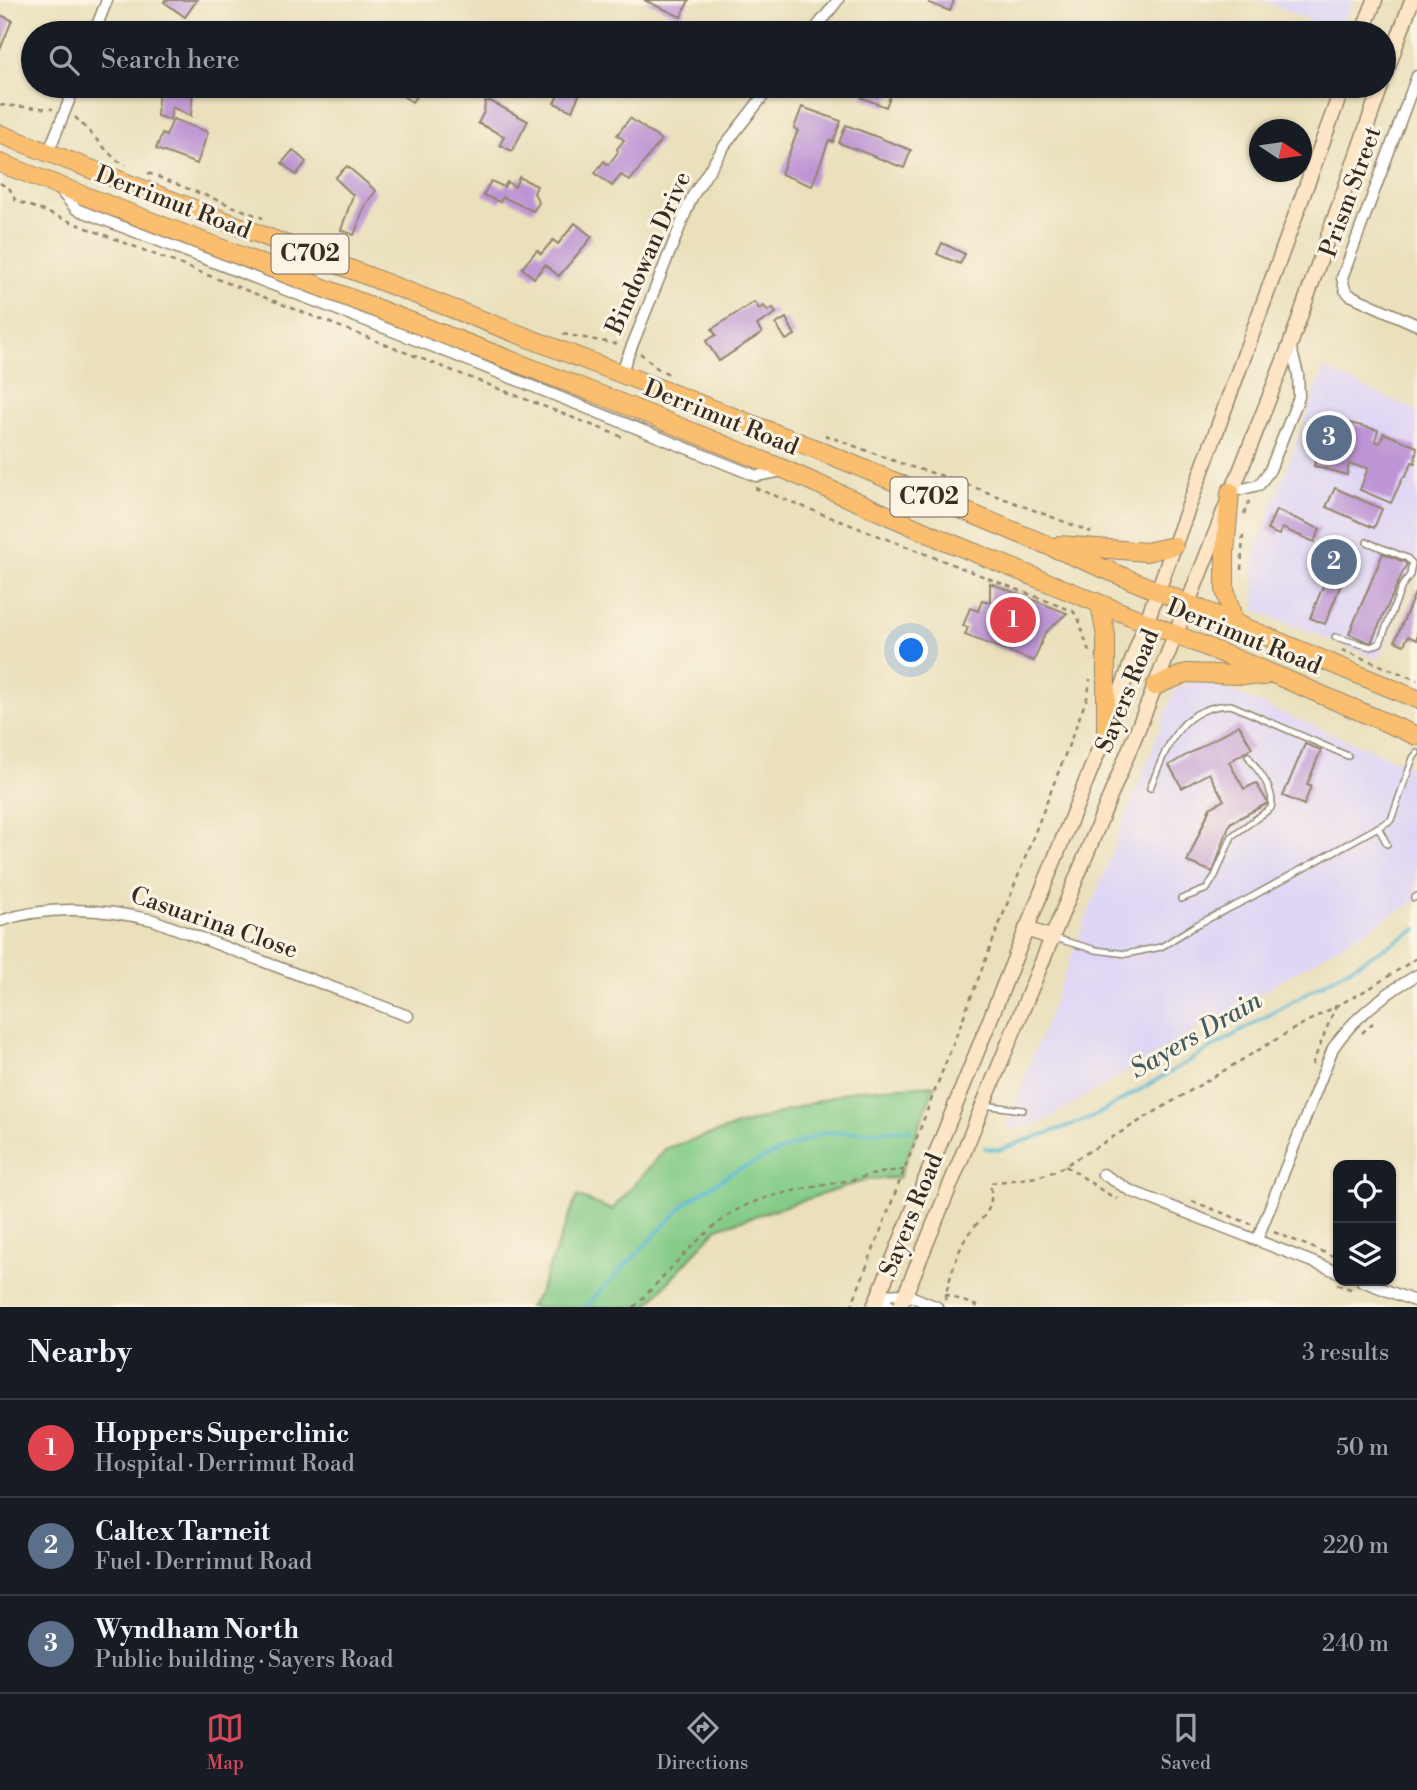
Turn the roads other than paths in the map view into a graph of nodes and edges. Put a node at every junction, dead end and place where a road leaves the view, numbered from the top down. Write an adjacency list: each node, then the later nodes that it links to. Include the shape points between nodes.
1 (107, 0): 5 (street)
2 (838, 0): 6 (street)
3 (1375, 0): 7 (main road)
4 (1412, 0): 8 (main road)
5 (99, 21)
6 (821, 21)
7 (1367, 21)
8 (1396, 45)
9 (1417, 76): 19 (street, Prism Street, via 1342,284 1350,295)
10 (70, 98): 15 (street)
11 (761, 98): 23 (street, Bindowan Drive, via 724,145 692,197)
12 (1339, 98): 29 (main road, Sayers Road)
13 (1377, 98): 21 (main road, Sayers Road)
14 (0, 134): 15 (highway, Derrimut Road / C702)
15 (48, 153): 18 (highway, Derrimut Road / C702)
16 (0, 163): 17 (highway, Derrimut Road / C702)
17 (56, 184): 20 (highway, Derrimut Road / C702); 22 (street, via 76,209)
18 (449, 307): 20 (highway, via 468,330); 23 (highway, Derrimut Road / C702)
19 (1417, 326)
20 (466, 343): 22 (street); 24 (highway, Derrimut Road / C702)
21 (1290, 345): 26 (main road, Sayers Road); 26 (street, via 1298,397 1270,470 1253,488)
22 (447, 352): 25 (street, via 756,476)
23 (621, 373): 24 (highway); 28 (highway, Derrimut Road / C702)
24 (611, 399): 25 (highway, Derrimut Road / C702)
25 (786, 470): 32 (highway, Derrimut Road / C702)
26 (1230, 492): 31 (main road, Sayers Road); 34 (highway, via 1225,590)
27 (1367, 542): 36 (lane, via 1407,558 1412,563 1410,575 1380,643 1371,647)
28 (1043, 544): 29 (highway, via 1146,552); 30 (highway, Derrimut Road / C702)
29 (1174, 546): 30 (main road, Sayers Road)
30 (1158, 591): 31 (highway, Derrimut Road / C702); 33 (main road, Sayers Road)
31 (1187, 603): 34 (highway, Derrimut Road / C702); 35 (main road, Sayers Road)
32 (1100, 604): 33 (highway, Derrimut Road / C702); 40 (highway, via 1106,636)
33 (1146, 623): 35 (highway, Derrimut Road / C702); 40 (main road, Sayers Road)
34 (1234, 623): 39 (highway, Derrimut Road / C702)
35 (1175, 635): 37 (highway, Derrimut Road / C702); 38 (main road, Sayers Road)
36 (1335, 637)
37 (1278, 676): 38 (highway, via 1187,673); 41 (highway, Derrimut Road / C702)
38 (1155, 686): 51 (main road, Sayers Road)
39 (1417, 699)
40 (1107, 732): 50 (main road, Sayers Road)
41 (1417, 736)
42 (1417, 753): 46 (lane, via 1391,820)
43 (1248, 756): 48 (lane, via 1270,791 1271,808 1232,836 1207,889)
44 (1348, 756): 45 (lane, via 1231,705 1219,705 1190,718 1177,730)
45 (1150, 788)
46 (1378, 827): 47 (lane); 51 (lane, via 1161,947 1126,954)
47 (1387, 844)
48 (1181, 899)
49 (0, 921): 53 (street, Casuarina Close, via 80,910 153,920)
50 (1026, 929): 51 (main road); 60 (main road, Sayers Road)
51 (1054, 938): 54 (main road, Sayers Road)
52 (1417, 975): 57 (street, via 1380,1000 1333,1048)
53 (408, 1016)
54 (982, 1104): 55 (lane); 61 (main road, Sayers Road)
55 (1023, 1110)
56 (1103, 1174): 57 (street, via 1131,1191)
57 (1257, 1240): 58 (street)
58 (1333, 1270)
59 (1375, 1286): 62 (street)
60 (876, 1301): 61 (street); 63 (street)
61 (902, 1301): 64 (street)
62 (1417, 1302)
63 (891, 1307)
64 (937, 1307)

